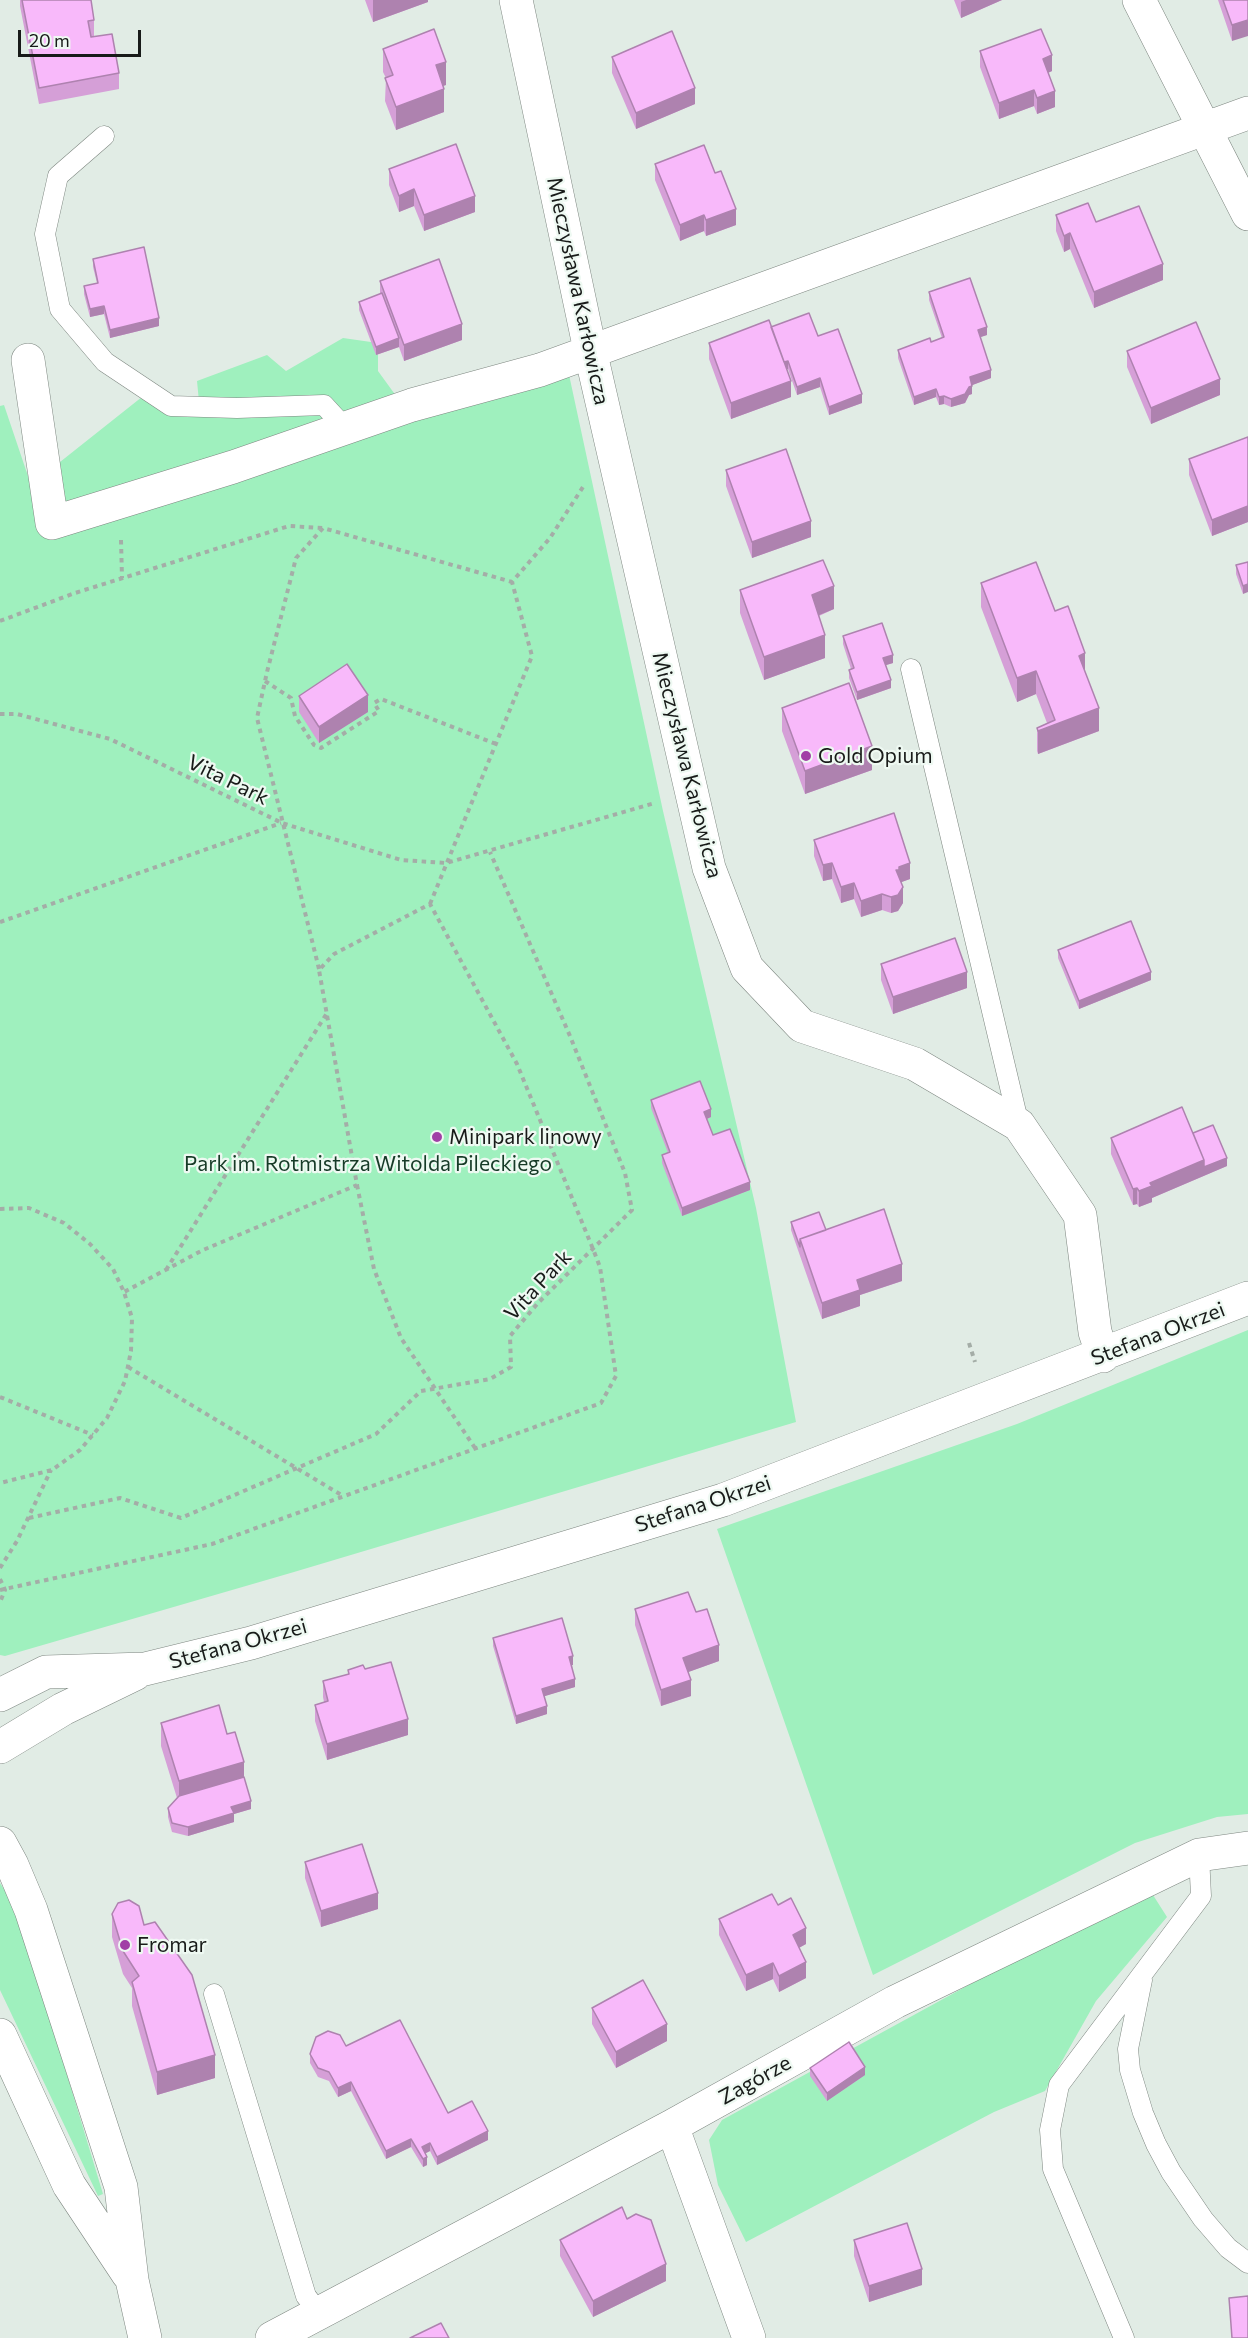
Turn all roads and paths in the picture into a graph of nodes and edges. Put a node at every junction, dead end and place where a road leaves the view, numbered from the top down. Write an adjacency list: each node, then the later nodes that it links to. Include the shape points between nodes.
1 (516, 0): 7 (street, Mieczysława Karłowicza)
2 (1139, 0): 4 (street)
3 (1248, 113): 4 (street)
4 (1205, 127): 6 (street); 7 (street)
5 (104, 136): 9 (lane, via 58,176 45,234 60,309 105,362 171,406 324,405)
6 (1248, 214)
7 (590, 350): 9 (street, via 540,370 412,405); 10 (street, Mieczysława Karłowicza)
8 (28, 360): 9 (street, via 52,523)
9 (346, 429)
10 (611, 443): 12 (path, via 550,538); 18 (street, Mieczysława Karłowicza)
11 (323, 528): 12 (path); 13 (path, via 289,526 75,593); 15 (path, via 296,558)
12 (512, 582): 17 (path, via 532,656)
13 (0, 621)
14 (911, 669): 26 (lane)
15 (265, 681): 17 (path, via 291,698 295,716 314,745 321,748 379,711 374,703 381,699); 19 (path, via 257,718)
16 (0, 714): 19 (path, Vita Park, via 17,714 110,739)
17 (496, 744): 21 (path)
18 (692, 792): 20 (path, Vita Park); 26 (street, Mieczysława Karłowicza, via 709,867 747,968 801,1026 915,1064)
19 (282, 823): 21 (path, Vita Park, via 401,860); 23 (path); 24 (path)
20 (490, 852): 21 (path, Vita Park); 29 (path, Vita Park, via 625,1173 632,1210)
21 (446, 863): 22 (path)
22 (430, 904): 24 (path, via 334,954); 29 (path, via 517,1064)
23 (0, 922)
24 (319, 970): 25 (path)
25 (327, 1013): 27 (path); 30 (path)
26 (1019, 1125): 33 (street, Mieczysława Karłowicza, via 1080,1215 1095,1332)
27 (357, 1185): 30 (path, via 203,1250); 35 (path, via 374,1269 401,1338)
28 (0, 1209): 31 (path, via 29,1208 64,1223 113,1269)
29 (593, 1249): 35 (path, Vita Park, via 510,1336 511,1367 490,1379); 38 (path, via 600,1267 616,1376 601,1402)
30 (165, 1271): 31 (path)
31 (124, 1292): 34 (path, via 132,1318)
32 (1248, 1298): 33 (street, Stefana Okrzei)
33 (1103, 1356): 48 (street, Stefana Okrzei, via 723,1500 251,1643)
34 (128, 1367): 37 (path, via 107,1418); 39 (path)
35 (436, 1389): 38 (path); 39 (path, Vita Park, via 421,1391 376,1434)
36 (0, 1397): 37 (path)
37 (93, 1435): 40 (path)
38 (475, 1448): 42 (path)
39 (297, 1468): 42 (path); 43 (path, Vita Park, via 181,1518 120,1498)
40 (52, 1470): 41 (path); 43 (path)
41 (0, 1483)
42 (344, 1496): 46 (path, via 212,1544)
43 (29, 1518): 44 (path)
44 (0, 1568)
45 (0, 1579): 46 (path)
46 (3, 1590): 47 (path)
47 (0, 1602)
48 (145, 1669): 49 (street, Stefana Okrzei, via 46,1672); 50 (street, Stefana Okrzei, via 63,1709)
49 (0, 1695)
50 (0, 1747)
51 (0, 1843): 59 (street, via 31,1910 118,2176)
52 (1248, 1848): 53 (street, Zagórze)
53 (1199, 1855): 54 (lane, via 1201,1896); 57 (street, Zagórze, via 895,2002)
54 (1144, 1971): 58 (lane, via 1128,2049 1143,2114 1161,2154 1203,2219 1228,2248); 64 (lane, via 1059,2085 1050,2130 1053,2169)
55 (214, 1994): 60 (lane, via 306,2296)
56 (0, 2035): 59 (street, via 69,2185)
57 (672, 2126): 60 (street, Zagórze); 63 (street)
58 (1248, 2263)
59 (132, 2280): 61 (street)
60 (319, 2313): 62 (street, Zagórze)
61 (145, 2338)
62 (273, 2338)
63 (749, 2338)
64 (1124, 2338)

